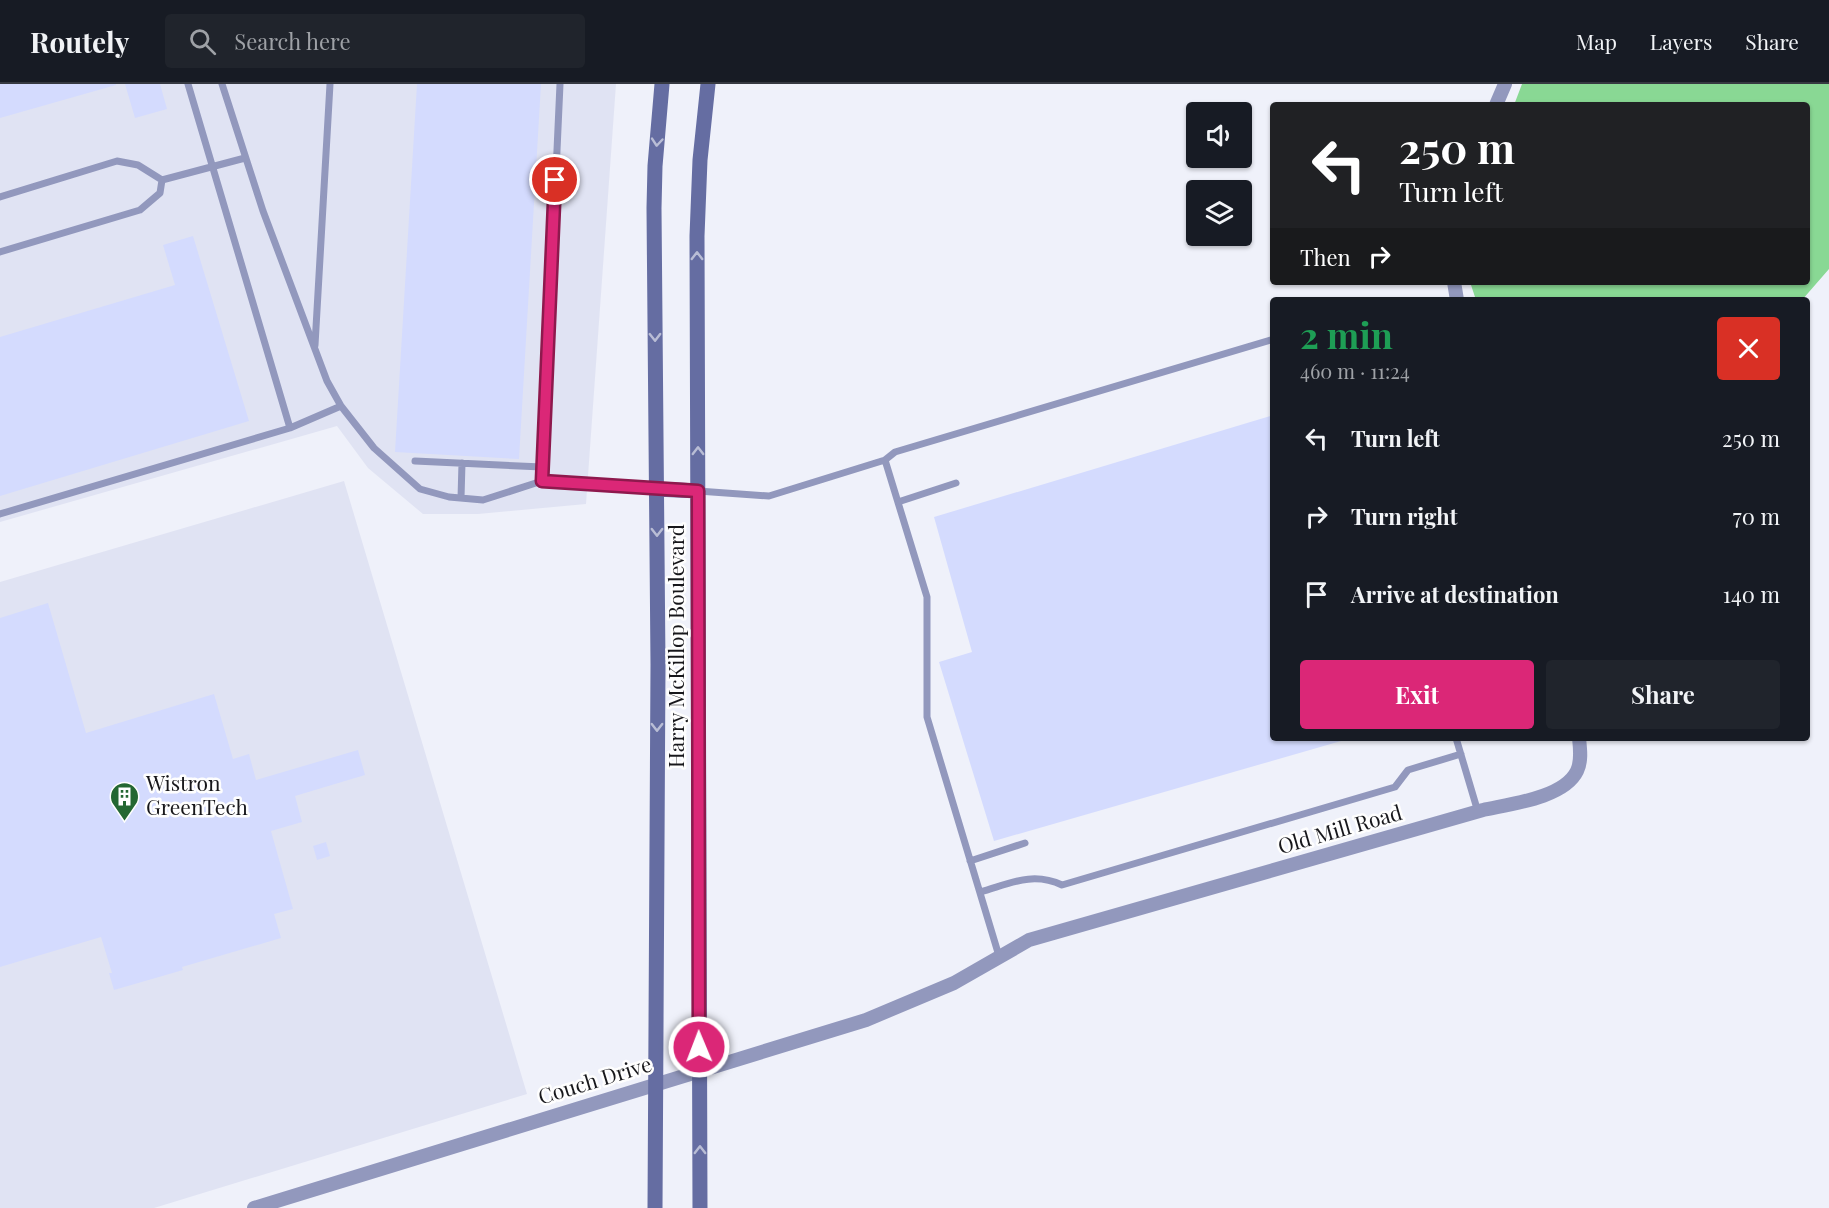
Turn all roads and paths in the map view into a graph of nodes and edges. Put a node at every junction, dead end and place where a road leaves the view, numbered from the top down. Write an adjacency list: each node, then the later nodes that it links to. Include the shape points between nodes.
1 (188, 84): 10 (lane)
2 (222, 84): 9 (lane)
3 (330, 84): 15 (lane)
4 (560, 84): 21 (lane)
5 (662, 84): 24 (main road, Harry McKillop Boulevard, one-way to 24, via 654,208)
6 (708, 84): 25 (main road, Harry McKillop Boulevard, one-way to 6, via 697,236)
7 (1505, 84): 8 (street)
8 (1497, 102)
9 (246, 158): 10 (lane); 15 (lane)
10 (212, 166): 11 (lane); 17 (lane)
11 (162, 180): 12 (lane, via 138,165 117,161); 13 (lane, via 160,193 140,210)
12 (0, 197)
13 (0, 252)
14 (1270, 340): 18 (lane, via 895,452)
15 (315, 350): 16 (lane)
16 (341, 406): 17 (lane); 26 (lane, via 374,448 420,489)
17 (290, 428): 28 (lane)
18 (885, 460): 25 (lane, via 769,496); 27 (lane)
19 (415, 461): 20 (lane)
20 (462, 463): 21 (lane); 26 (lane)
21 (542, 467): 22 (lane)
22 (542, 481): 24 (lane); 26 (lane, via 483,500)
23 (956, 483): 27 (lane)
24 (656, 489): 25 (main road); 39 (main road, Harry McKillop Boulevard, one-way to 39)
25 (698, 491): 38 (main road, Harry McKillop Boulevard)
26 (461, 498)
27 (898, 502): 34 (lane, via 927,597 927,717)
28 (0, 514)
29 (1457, 741): 31 (lane)
30 (1579, 741): 32 (street, Old Mill Road, via 1577,771 1559,790)
31 (1461, 754): 32 (lane); 35 (lane, via 1407,770 1395,787 1062,885 1032,877)
32 (1478, 812): 36 (street, Old Mill Road)
33 (1025, 843): 34 (lane)
34 (970, 861): 35 (lane)
35 (980, 892): 37 (lane)
36 (1076, 926): 37 (street, Couch Drive, via 1029,940)
37 (999, 956): 38 (street, Couch Drive, via 954,983 890,1012)
38 (699, 1071): 39 (street, Couch Drive); 42 (main road, Harry McKillop Boulevard, one-way to 38)
39 (654, 1086): 40 (street, Couch Drive); 41 (main road, Harry McKillop Boulevard)
40 (254, 1208)
41 (655, 1208)
42 (700, 1208)

